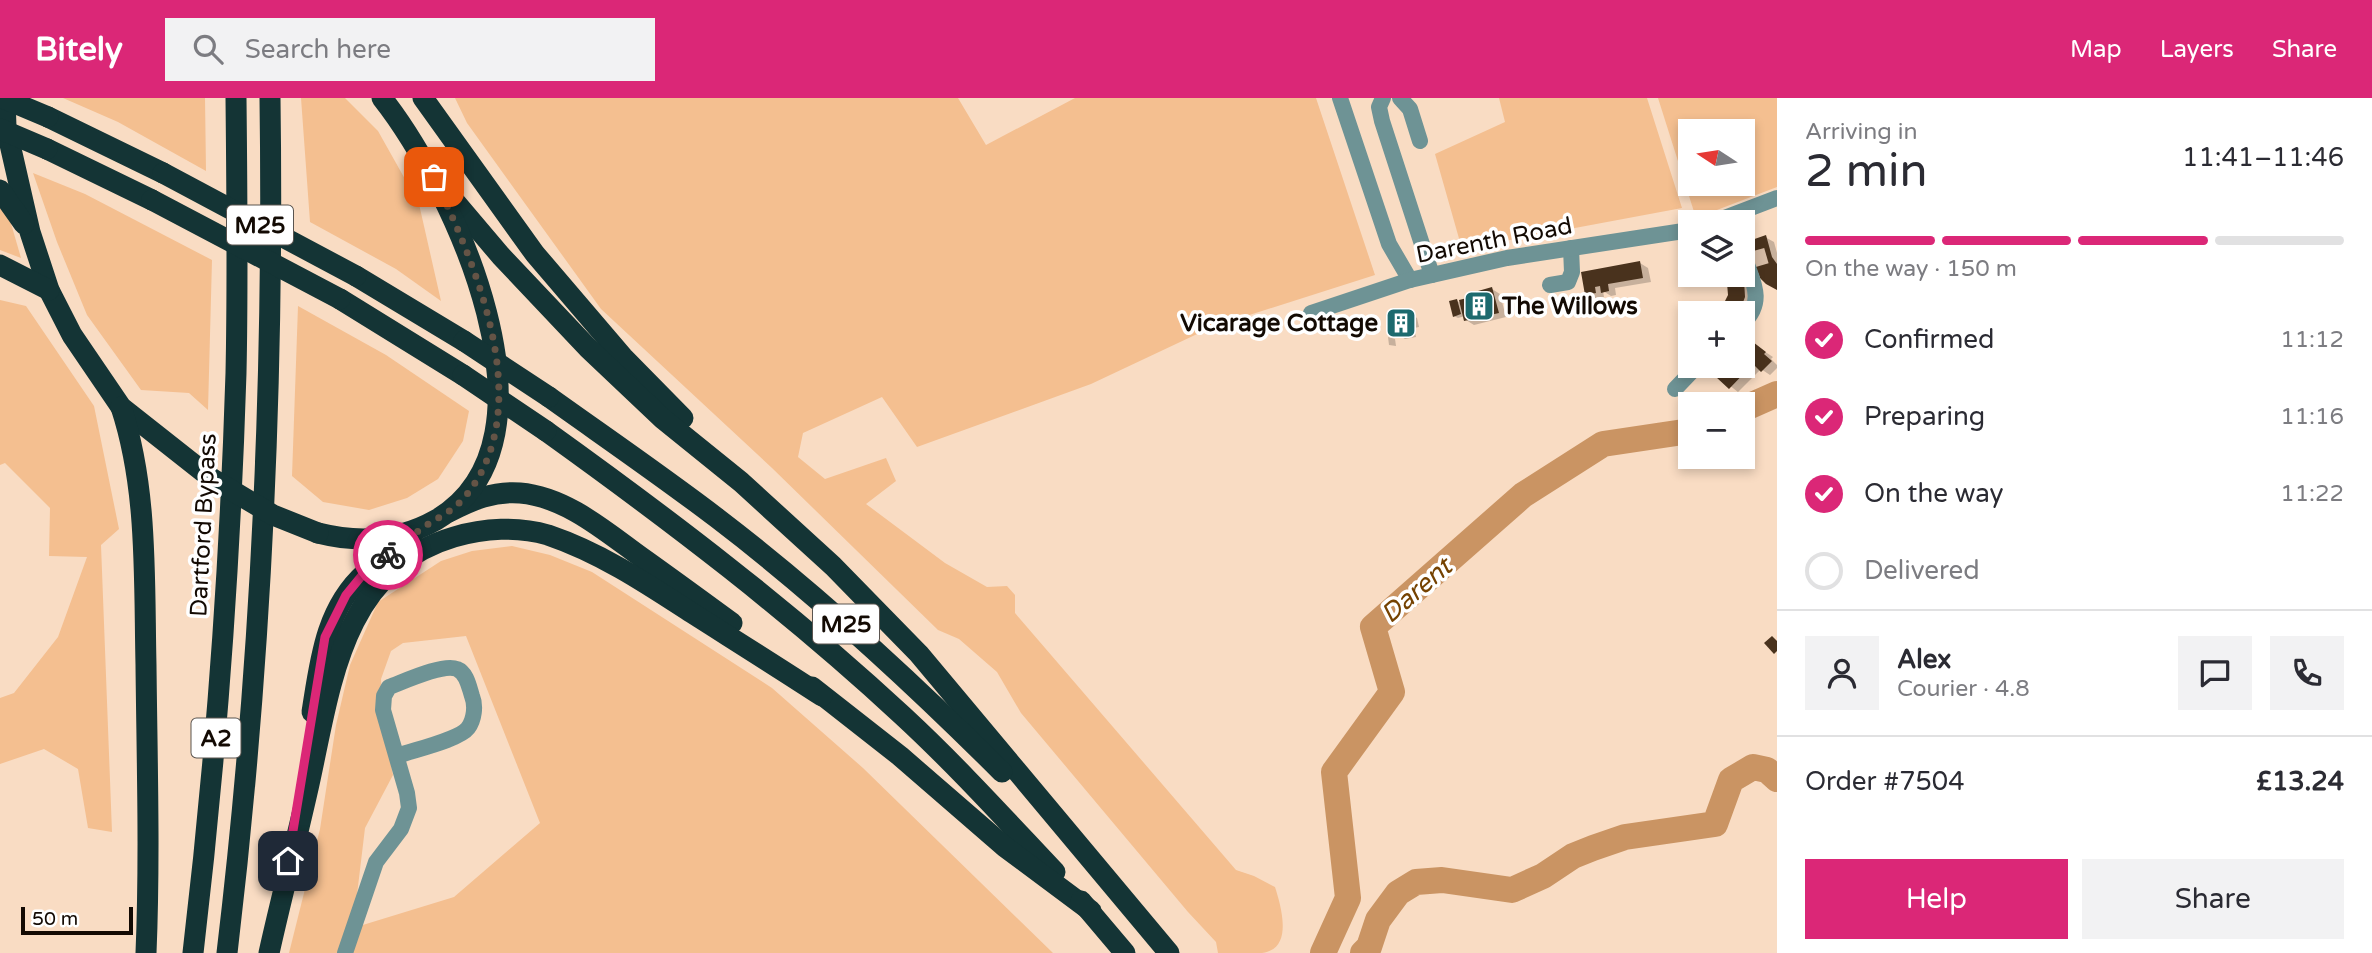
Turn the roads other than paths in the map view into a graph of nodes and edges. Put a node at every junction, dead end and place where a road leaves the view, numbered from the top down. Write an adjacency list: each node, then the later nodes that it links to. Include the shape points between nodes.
1 (4, 98): 15 (highway, via 6,128); 32 (highway, M25, bridge, via 163,173 356,276 549,397 718,519 858,635 928,698)
2 (236, 98): 36 (highway, Dartford Bypass / A2, via 236,345 228,569)
3 (270, 98): 37 (highway, A2, via 271,294 261,569 251,726)
4 (382, 98): 11 (highway)
5 (424, 98): 27 (highway, M25, via 576,304)
6 (1340, 98): 20 (street, via 1389,244)
7 (1383, 98): 19 (street, via 1379,107 1382,121)
8 (1400, 98): 10 (street, via 1410,109)
9 (0, 129): 34 (highway, M25, bridge, via 152,200 340,299 546,431 697,541 903,715)
10 (1420, 141)
11 (434, 177): 27 (highway, M25, via 587,348 663,419); 28 (highway, via 484,305 499,380 498,418 484,465 464,498)
12 (0, 190): 15 (highway)
13 (1777, 198): 14 (street)
14 (1752, 210)
15 (30, 232): 22 (highway)
16 (1678, 232): 17 (street, Darenth Road)
17 (1571, 248): 19 (street, Darenth Road); 21 (street, via 1568,282)
18 (0, 265): 22 (highway)
19 (1432, 275): 20 (street, Darenth Road)
20 (1410, 281): 23 (street, Darenth Road)
21 (1550, 285)
22 (48, 290): 26 (highway)
23 (1311, 313)
24 (1686, 378): 25 (street)
25 (1675, 389)
26 (121, 407): 29 (highway, bridge, via 211,478 273,515 336,538 382,539); 35 (highway, via 136,465 145,602)
27 (741, 482): 32 (highway, M25, via 833,566 919,654)
28 (449, 512): 29 (highway); 30 (highway, M25, via 474,499 502,494 536,496 562,504 685,589)
29 (422, 528): 33 (highway, via 364,573 346,595 325,637)
30 (822, 696): 33 (highway, M25, via 605,559 547,535 518,530 478,531 450,538 391,571 368,597 349,630 331,683); 34 (highway, M25, via 1005,847)
31 (397, 756): 31 (street, via 383,710 389,687 458,669 474,702 467,730); 39 (street, via 409,808 401,829 376,862)
32 (1114, 885): 41 (highway, M25)
33 (284, 886): 38 (highway)
34 (1091, 911): 40 (highway, M25)
35 (146, 953)
36 (193, 953)
37 (227, 953)
38 (270, 953)
39 (345, 953)
40 (1125, 953)
41 (1169, 953)

